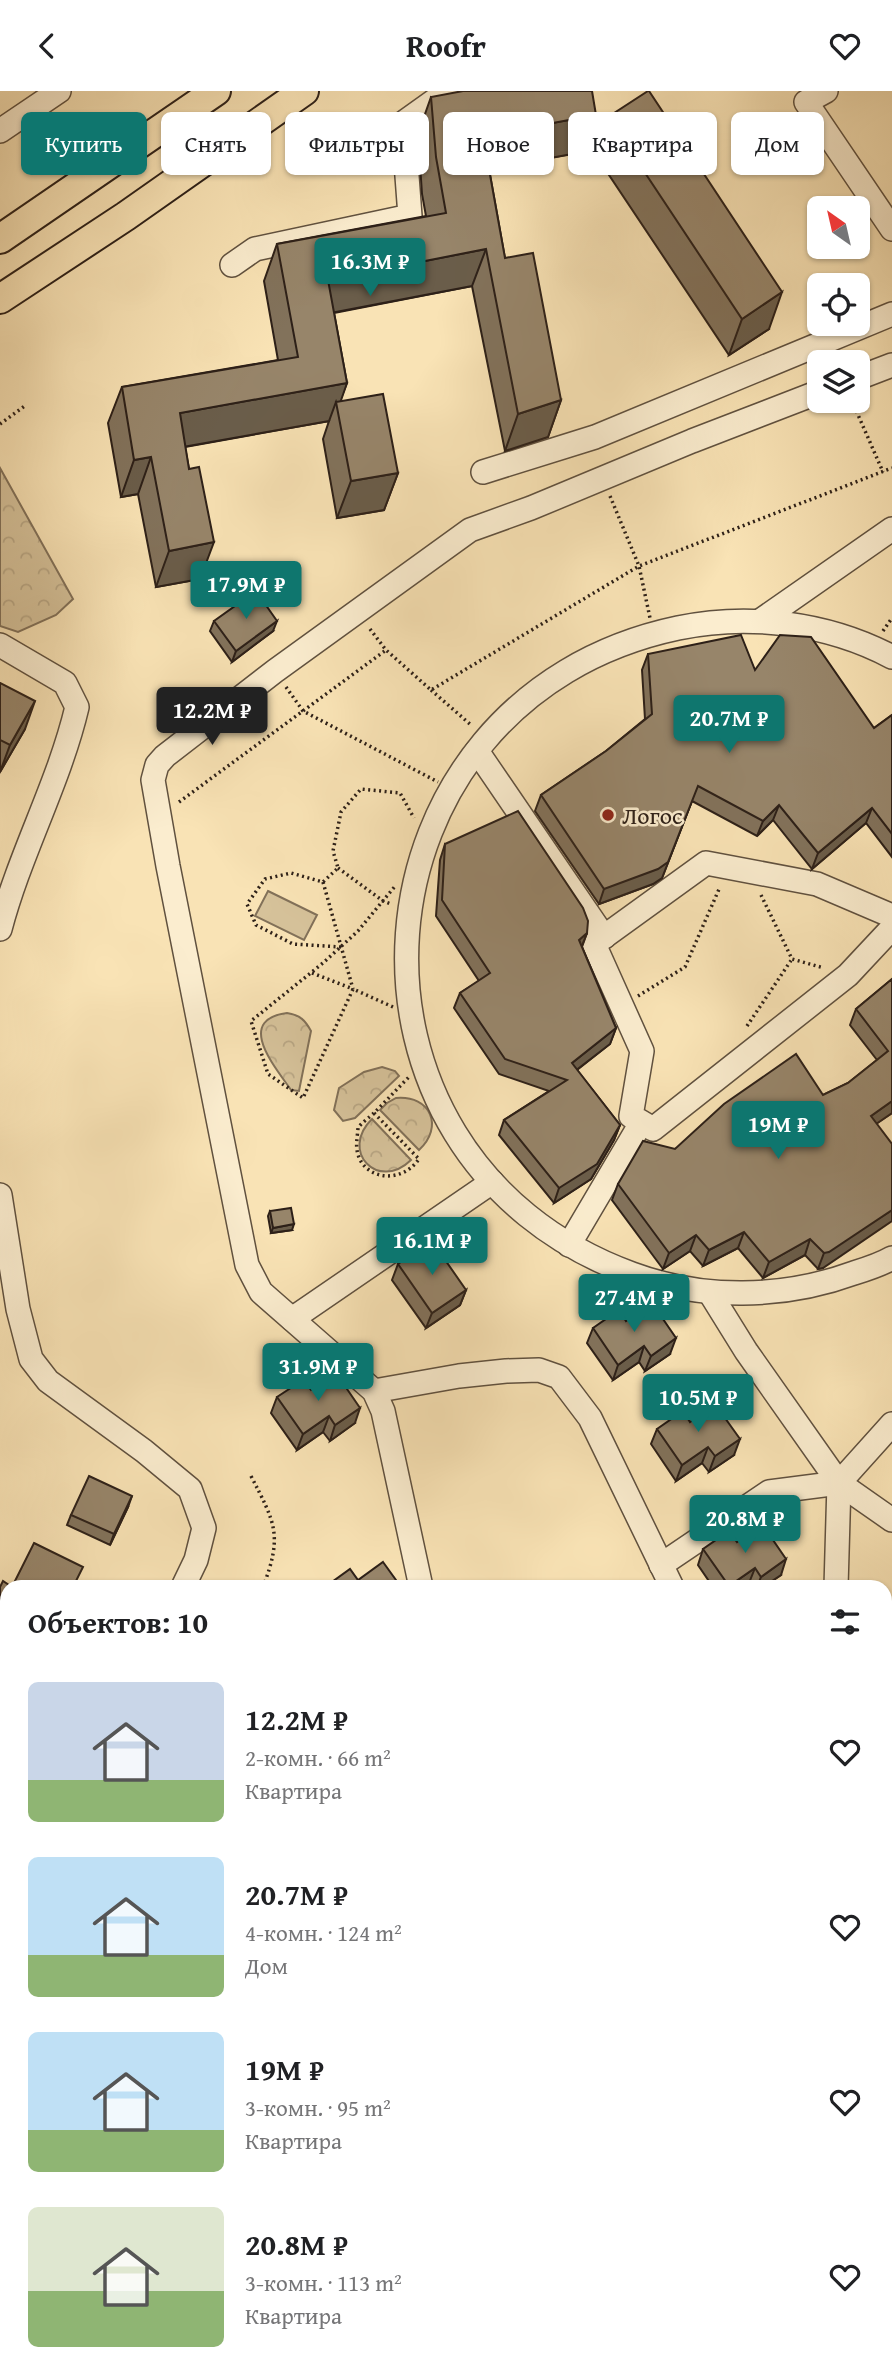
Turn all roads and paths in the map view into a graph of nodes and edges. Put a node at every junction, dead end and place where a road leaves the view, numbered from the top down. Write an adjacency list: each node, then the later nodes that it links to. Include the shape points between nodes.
1 (60, 91): 6 (street)
2 (216, 91): 8 (main road)
3 (304, 91): 10 (main road)
4 (448, 91): 9 (street, via 403,123 410,216 255,249)
5 (810, 95): 7 (street)
6 (0, 131)
7 (892, 229)
8 (0, 239)
9 (232, 265)
10 (0, 299)
11 (892, 314): 20 (street, via 595,437)
12 (892, 365): 13 (street)
13 (870, 373)
14 (807, 397): 21 (street)
15 (26, 405): 17 (path)
16 (857, 413): 19 (path)
17 (0, 424)
18 (892, 468): 19 (path)
19 (883, 472): 23 (path)
20 (483, 473)
21 (603, 478): 23 (path); 24 (street, via 470,530)
22 (892, 529): 25 (street)
23 (639, 566): 26 (path); 31 (path)
24 (356, 612): 28 (path); 30 (street)
25 (760, 621): 26 (street, via 702,623); 29 (street, via 818,629 873,646)
26 (653, 633): 33 (street, via 591,656 542,686)
27 (0, 645): 45 (street, via 65,683 77,707 68,745 11,888)
28 (386, 650): 31 (path); 32 (path)
29 (892, 657)
30 (275, 671): 32 (path); 35 (street, via 157,765 153,780)
31 (430, 690): 33 (path)
32 (303, 711): 34 (path); 35 (path)
33 (482, 745): 34 (street); 46 (street)
34 (452, 789): 42 (street, via 430,832 415,876)
35 (160, 816): 61 (street, via 247,1265 261,1293)
36 (415, 822): 37 (path, via 400,793 361,789 341,812 332,851)
37 (338, 868): 40 (path); 41 (path)
38 (739, 869): 43 (street, via 817,884); 46 (street, via 706,863); 49 (path, via 792,959); 51 (path, via 685,967)
39 (401, 874): 41 (path)
40 (323, 882): 47 (path); 47 (path, via 291,873 265,879 247,904 256,925 293,944)
41 (383, 901): 42 (path); 47 (path)
42 (410, 910): 52 (street, via 406,991)
43 (892, 916)
44 (892, 928): 49 (street)
45 (0, 929)
46 (604, 937): 51 (street, via 594,944)
47 (341, 947): 48 (path); 50 (path)
48 (311, 972): 50 (path); 50 (path, via 251,1021 268,1074 303,1098)
49 (848, 975): 55 (street, via 653,1129)
50 (353, 989): 52 (path)
51 (622, 1006): 55 (street, via 642,1051 631,1116)
52 (411, 1015): 53 (street)
53 (423, 1063): 54 (path); 56 (street, via 449,1122)
54 (374, 1112): 54 (path, via 358,1129 355,1149 360,1161 381,1176 404,1174 419,1159)
55 (641, 1123): 58 (street)
56 (492, 1182): 58 (street, via 548,1234); 61 (street)
57 (0, 1195): 68 (street, via 18,1309 32,1359 48,1381 190,1489 204,1528)
58 (569, 1245): 60 (street, via 653,1282)
59 (892, 1258): 60 (street, via 829,1283 770,1293)
60 (710, 1293): 65 (street)
61 (292, 1319): 62 (street)
62 (374, 1391): 67 (street, via 506,1371 539,1370 559,1377 590,1418); 70 (street, via 383,1411)
63 (892, 1424): 65 (street)
64 (251, 1476): 69 (path, via 273,1520 274,1557)
65 (839, 1483): 66 (street); 67 (street, via 769,1492); 72 (street)
66 (892, 1520)
67 (661, 1565): 71 (street)
68 (186, 1580)
69 (265, 1580)
70 (419, 1580)
71 (668, 1580)
72 (836, 1580)

